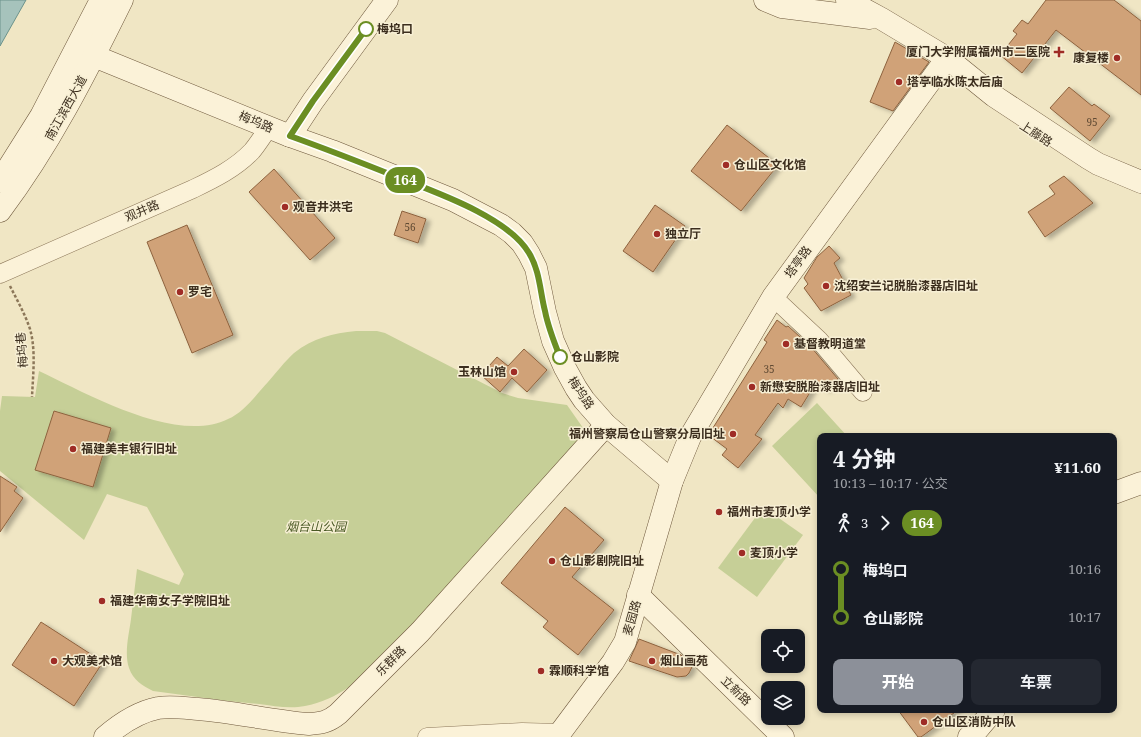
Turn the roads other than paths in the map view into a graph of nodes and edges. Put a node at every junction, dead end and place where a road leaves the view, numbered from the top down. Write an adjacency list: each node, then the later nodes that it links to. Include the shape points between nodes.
1 (101, 0): 12 (street, 南江滨西大道, via 41,116)
2 (122, 0): 8 (street, 南江滨西大道)
3 (387, 0): 11 (street)
4 (765, 0): 7 (street, via 782,7)
5 (827, 0): 7 (street)
6 (847, 0): 7 (street)
7 (882, 19): 9 (street)
8 (94, 56): 10 (street, 梅坞路); 15 (street, 南江滨西大道, via 52,134)
9 (947, 58): 13 (street, via 994,96 1088,158); 14 (street, 上藤路, via 950,76 954,81 1050,142 1084,167 1117,178); 17 (street, 塔亭路)
10 (269, 128): 11 (street, 梅坞路); 16 (street, 观井路, via 252,151 210,181)
11 (290, 136): 19 (street, 梅坞路, via 453,200 512,233 522,243 536,268 553,341 570,378 584,400)
12 (0, 181)
13 (1141, 182)
14 (1141, 192)
15 (0, 211)
16 (4, 278)
17 (773, 297): 18 (street, via 819,340); 20 (street, 塔亭路, via 690,437)
18 (863, 392)
19 (606, 425): 20 (street, 梅坞路); 27 (street, 乐群路, via 420,632 332,719 309,724 205,710 159,708 123,722)
20 (672, 481): 23 (street, 麦园路)
21 (1141, 483): 22 (street)
22 (1117, 492)
23 (638, 595): 25 (street, 立新路); 26 (street, 麦园路, via 620,652)
24 (991, 713): 30 (street)
25 (777, 731): 29 (street)
26 (558, 735): 28 (street, via 522,732)
27 (105, 737)
28 (427, 737)
29 (798, 737)
30 (969, 737)

